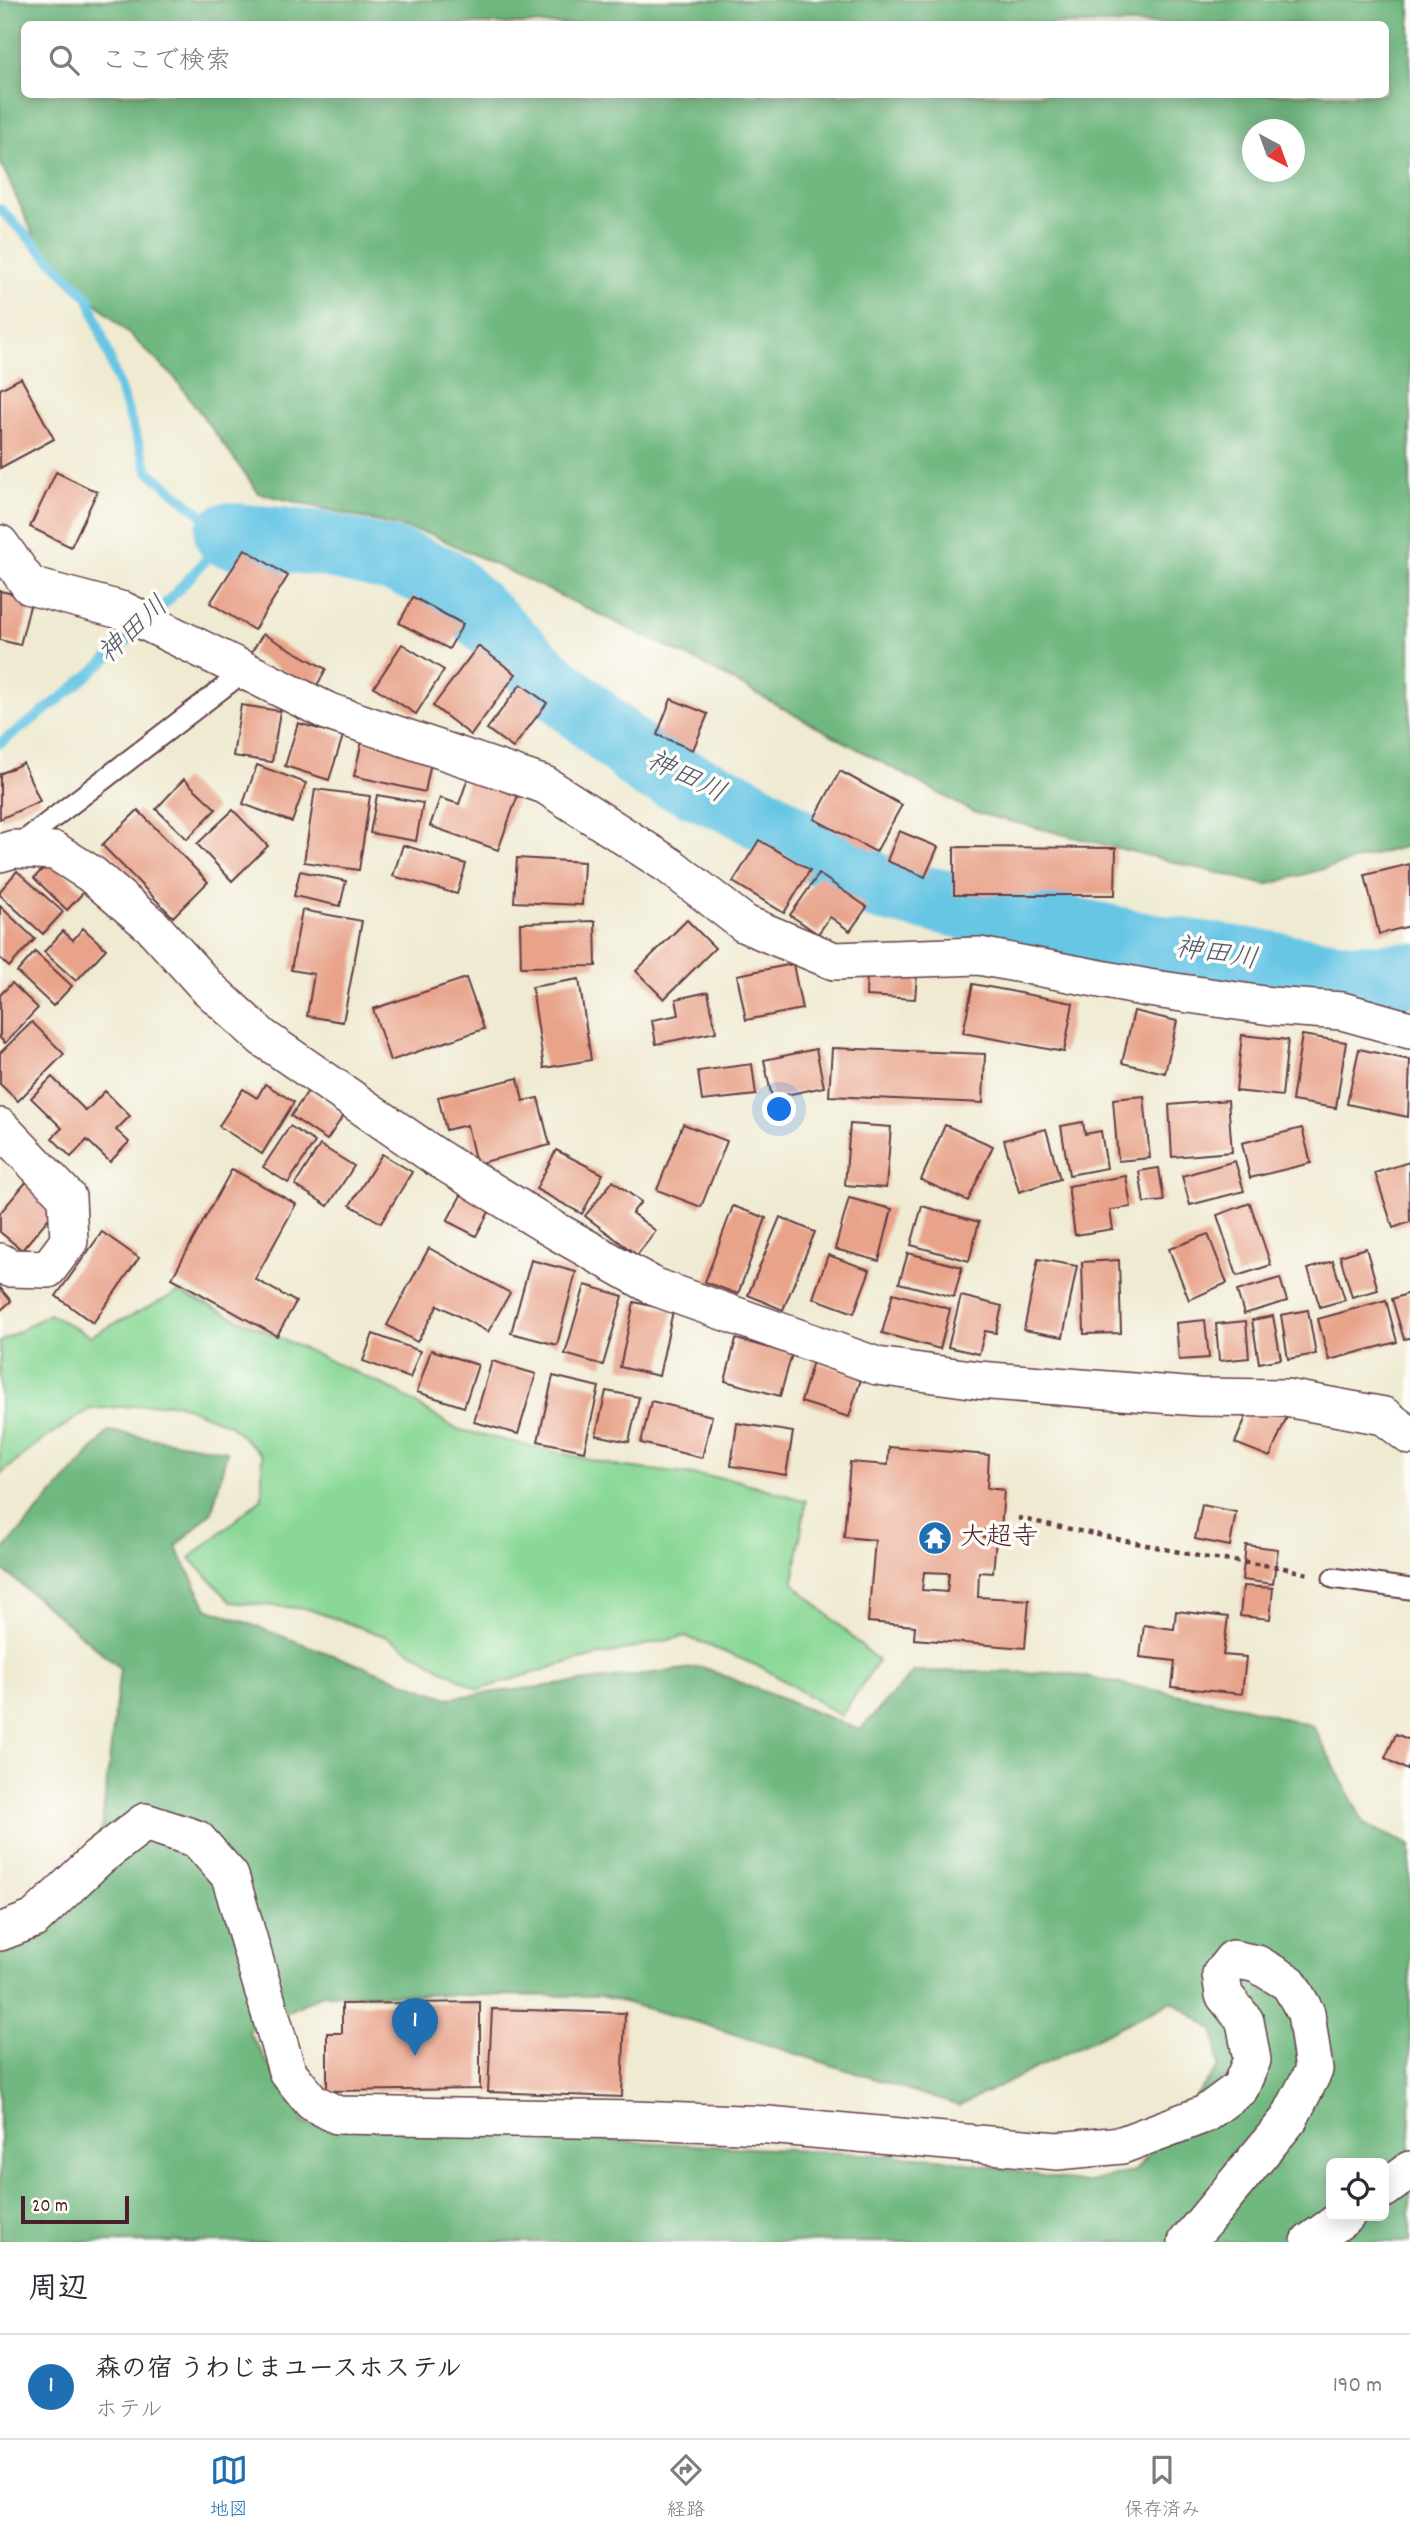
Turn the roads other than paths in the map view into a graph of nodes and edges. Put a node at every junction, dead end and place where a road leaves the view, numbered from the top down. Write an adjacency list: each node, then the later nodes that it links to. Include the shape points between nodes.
1 (0, 544): 2 (street, via 30,586 124,611)
2 (245, 671): 3 (lane); 4 (street, via 329,712 545,785 670,866 745,924 834,961 979,956 1161,990 1342,1011)
3 (7, 851): 7 (street, via 55,851 91,874 152,926 207,987 263,1038 436,1157 655,1287 877,1366 1102,1390 1286,1398 1384,1416)
4 (1410, 1030)
5 (0, 1127): 6 (street, via 67,1197 69,1241 48,1269 9,1268)
6 (0, 1262)
7 (1410, 1436)
8 (1333, 1578): 9 (lane)
9 (1410, 1589)
10 (0, 1932): 14 (street, via 34,1919 98,1858 145,1822 197,1839 230,1876 287,2071 312,2102 337,2115 768,2125 1057,2151 1122,2145 1205,2114 1240,2088 1252,2060 1245,2021 1224,1996 1221,1974 1233,1959 1257,1964 1289,1983 1306,2013 1314,2070 1289,2119)
11 (1410, 2169): 12 (street)
12 (1389, 2185)
13 (1339, 2221): 15 (street)
14 (1187, 2242)
15 (1310, 2242)

